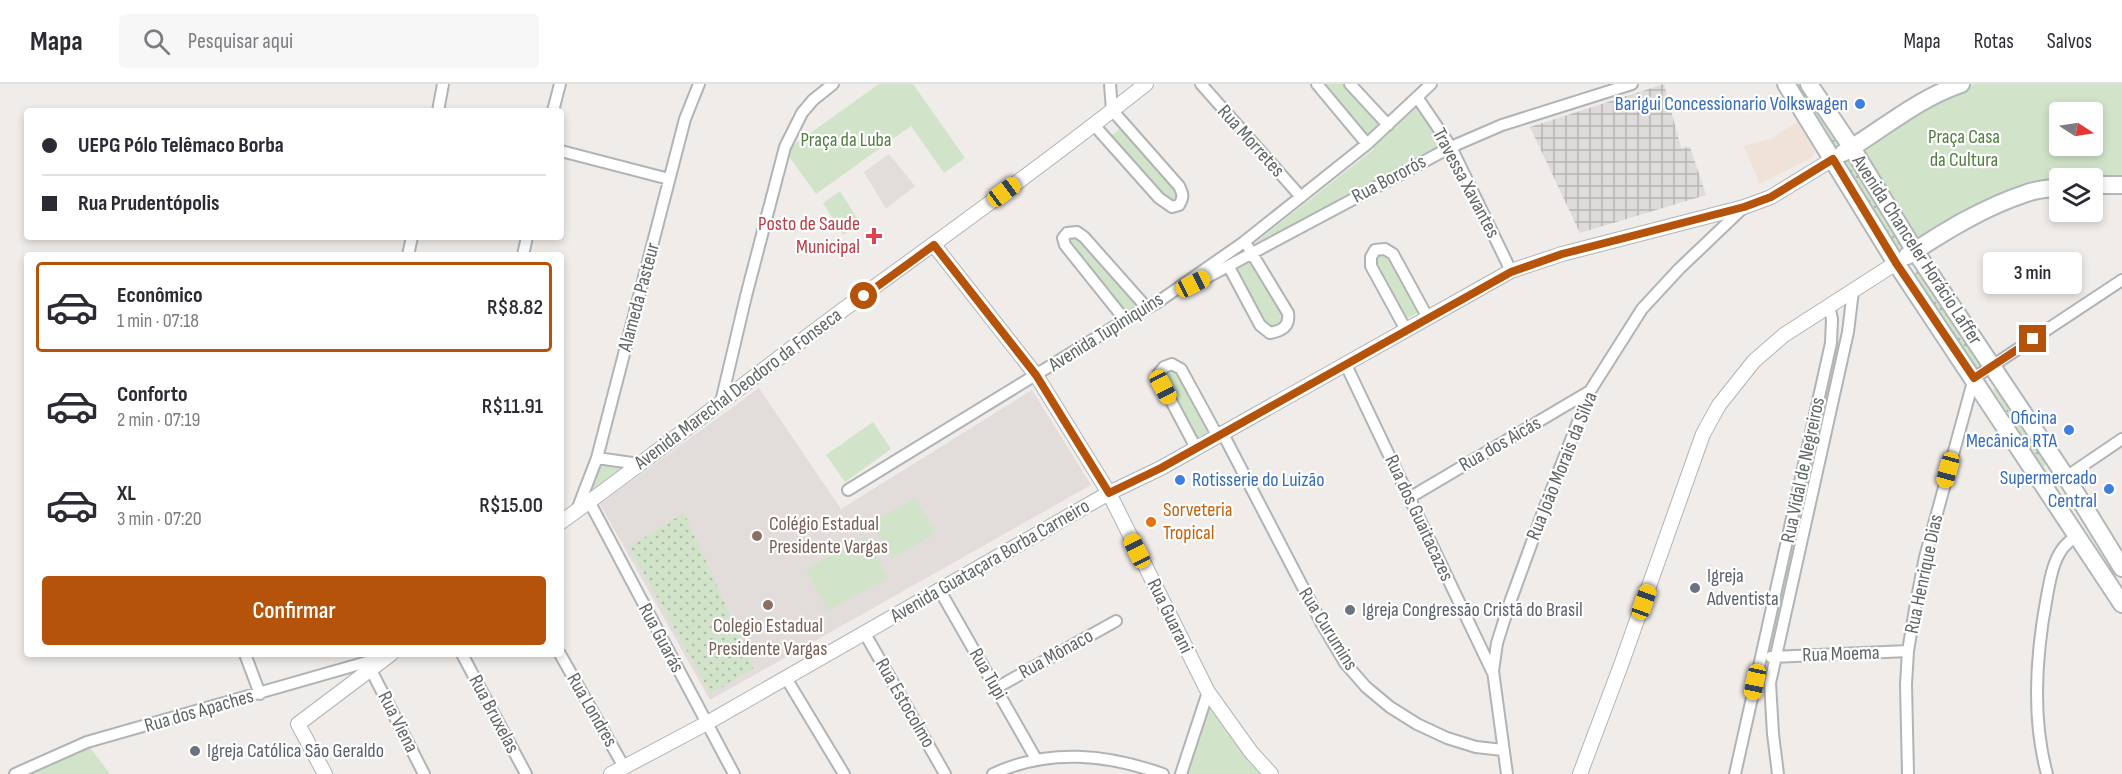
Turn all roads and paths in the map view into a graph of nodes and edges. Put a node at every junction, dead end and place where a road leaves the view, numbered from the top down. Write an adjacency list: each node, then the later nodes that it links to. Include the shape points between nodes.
1 (443, 84): 16 (street)
2 (560, 84): 17 (street)
3 (699, 84): 26 (street, Alameda Pasteur)
4 (833, 84): 52 (street, via 802,113 785,147)
5 (1110, 84): 18 (street)
6 (1146, 84): 18 (street, Avenida Marechal Deodoro da Fonseca)
7 (1201, 84): 30 (street, Rua Morretes)
8 (1317, 84): 21 (street)
9 (1350, 84): 20 (street)
10 (1431, 84): 15 (street, Avenida Tupiniquins)
11 (1632, 84): 22 (street, Rua Bororós, via 1502,125)
12 (1786, 84): 25 (main road, Avenida Chanceler Horácio Laffer)
13 (1809, 84): 23 (main road, Avenida Chanceler Horácio Laffer)
14 (1961, 84): 23 (main road, via 1915,104)
15 (1417, 97): 20 (street, Avenida Tupiniquins); 22 (street, Travessa Xavantes)
16 (439, 108)
17 (554, 108)
18 (1112, 110): 19 (street, Avenida Marechal Deodoro da Fonseca); 19 (street, via 1179,186 1183,199 1179,205 1172,207 1159,198)
19 (1094, 125): 33 (street, Avenida Marechal Deodoro da Fonseca)
20 (1389, 125): 21 (street, Avenida Tupiniquins)
21 (1367, 144): 30 (street, Avenida Tupiniquins)
22 (1451, 147): 34 (street, Rua Bororós); 38 (street, Travessa Xavantes)
23 (1852, 148): 25 (main road); 35 (main road, Avenida Chanceler Horácio Laffer)
24 (564, 152): 26 (street)
25 (1833, 159): 31 (street, Avenida Guataçara Borba Carneiro, via 1771,197); 36 (main road, Avenida Chanceler Horácio Laffer)
26 (669, 179): 56 (street, Alameda Pasteur)
27 (2103, 185): 28 (main road)
28 (2122, 185)
29 (2049, 189): 35 (main road, via 2029,192 1964,220)
30 (1301, 198): 32 (street, Avenida Tupiniquins)
31 (1744, 207): 38 (street, Avenida Guataçara Borba Carneiro, via 1562,254); 51 (street, Rua João Morais da Silva, via 1642,309)
32 (1244, 242): 34 (street); 41 (street, Avenida Tupiniquins)
33 (934, 245): 49 (street, Rua Guarani); 52 (street, Avenida Marechal Deodoro da Fonseca)
34 (1253, 251): 37 (street, Rua Bororós); 37 (street, via 1288,314 1286,327 1270,333 1260,325)
35 (1915, 251): 36 (main road); 48 (main road, Avenida Chanceler Horácio Laffer)
36 (1896, 263): 40 (street); 50 (main road, Avenida Chanceler Horácio Laffer)
37 (1228, 267): 41 (street, Rua Bororós)
38 (1511, 272): 44 (street, Avenida Guataçara Borba Carneiro)
39 (2122, 280): 48 (street)
40 (1853, 291): 42 (street); 77 (street, Rua Vidal de Negreiros, via 1848,332)
41 (1158, 302): 43 (street, Avenida Tupiniquins)
42 (1829, 306): 78 (street, Rua Vidal de Negreiros, via 1831,343); 102 (street, via 1784,335 1754,361 1719,405 1703,434)
43 (1148, 308): 45 (street, Avenida Tupiniquins); 45 (street, via 1084,237 1077,232 1067,234 1063,238 1065,246)
44 (1428, 318): 46 (street, Avenida Guataçara Borba Carneiro); 46 (street, via 1393,254 1385,249 1375,250 1371,266)
45 (1125, 320): 49 (street, Avenida Tupiniquins)
46 (1406, 330): 47 (street, Avenida Guataçara Borba Carneiro)
47 (1346, 365): 53 (street, Avenida Guataçara Borba Carneiro); 61 (street, Rua dos Guaitacazes)
48 (1991, 366): 50 (street); 58 (main road, Avenida Chanceler Horácio Laffer)
49 (1036, 375): 59 (street, Avenida Tupiniquins); 60 (street, Rua Guarani)
50 (1974, 378): 65 (main road, Avenida Chanceler Horácio Laffer); 71 (street, Rua Henrique Dias, via 1925,556)
51 (1590, 391): 61 (street, Rua dos Aicás); 80 (street, Rua João Morais da Silva, via 1509,605)
52 (721, 402): 57 (street, Avenida Marechal Deodoro da Fonseca)
53 (1219, 434): 55 (street, Avenida Guataçara Borba Carneiro); 55 (street, Rua Curumins, via 1180,369 1173,364 1164,367 1161,382); 86 (street, Rua Curumins, via 1322,624 1366,687 1417,724 1447,738)
54 (2122, 439): 58 (street)
55 (1196, 448): 60 (street, Avenida Guataçara Borba Carneiro)
56 (597, 458): 57 (street); 63 (street, Alameda Pasteur)
57 (639, 464): 62 (street, Avenida Marechal Deodoro da Fonseca)
58 (2066, 477): 66 (main road, Avenida Chanceler Horácio Laffer)
59 (848, 490)
60 (1109, 493): 67 (street, Avenida Guataçara Borba Carneiro); 83 (street, Rua Guarani)
61 (1409, 498): 80 (street, Rua dos Guaitacazes)
62 (590, 501): 63 (street, Avenida Marechal Deodoro da Fonseca); 85 (street, Rua Guarás)
63 (577, 510): 64 (street, Avenida Marechal Deodoro da Fonseca)
64 (564, 520)
65 (2077, 536): 68 (main road, Avenida Chanceler Horácio Laffer); 106 (street, via 2062,548 2055,563 2037,666 2037,706)
66 (2122, 568)
67 (939, 589): 70 (street, Avenida Guataçara Borba Carneiro); 82 (street, Rua Tupi)
68 (2122, 604)
69 (1116, 621): 82 (street, Rua Mônaco)
70 (864, 632): 81 (street, Avenida Guataçara Borba Carneiro); 96 (street, Rua Estocolmo)
71 (1908, 651): 77 (street, Rua Moema); 105 (street, Rua Henrique Dias)
72 (246, 657): 84 (street)
73 (386, 657): 84 (street, Rua dos Apaches)
74 (388, 657): 79 (street)
75 (464, 657): 92 (street, Rua Bruxelas)
76 (562, 657): 88 (street, Rua Londres)
77 (1775, 657): 78 (street, Rua Moema); 104 (street, Rua Vidal de Negreiros, via 1770,683)
78 (1761, 659): 103 (street, Rua Vidal de Negreiros)
79 (371, 670): 90 (street, via 298,724); 91 (street, Rua Viena)
80 (1492, 672): 86 (street, Rua João Morais da Silva)
81 (786, 678): 85 (street, Avenida Guataçara Borba Carneiro); 95 (street)
82 (996, 688): 87 (street, Rua Tupi)
83 (1208, 692): 99 (street); 100 (street, Rua Guarani)
84 (260, 694): 89 (street, Rua dos Apaches, via 87,742)
85 (707, 723): 88 (street, Avenida Guataçara Borba Carneiro); 94 (street, Rua Guarás)
86 (1503, 750): 101 (street, Rua João Morais da Silva)
87 (1036, 759): 97 (street); 98 (street, via 1084,757 1123,761)
88 (624, 766): 93 (street, Avenida Guataçara Borba Carneiro)
89 (15, 774)
90 (325, 774)
91 (424, 774)
92 (526, 774)
93 (611, 774)
94 (734, 774)
95 (844, 774)
96 (945, 774)
97 (993, 774)
98 (1163, 774)
99 (1181, 774)
100 (1271, 774)
101 (1507, 774)
102 (1580, 774)
103 (1735, 774)
104 (1778, 774)
105 (1908, 774)
106 (2047, 774)

